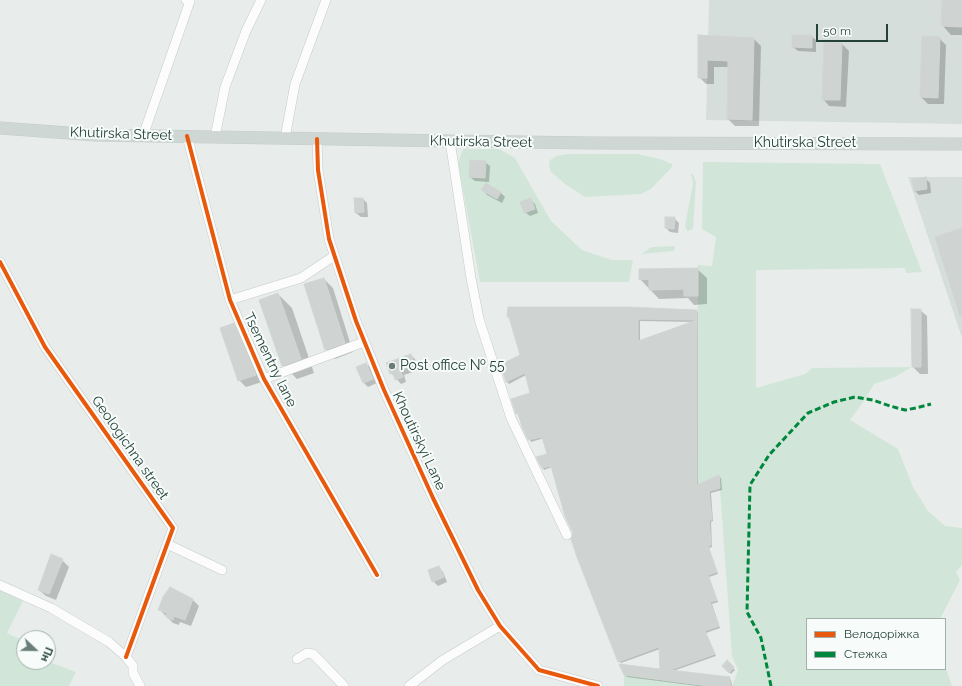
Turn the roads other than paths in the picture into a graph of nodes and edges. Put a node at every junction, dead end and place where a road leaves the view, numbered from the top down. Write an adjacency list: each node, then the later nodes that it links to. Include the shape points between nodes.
1 (186, 0): 5 (street, via 190,1)
2 (260, 0): 7 (street, via 225,87)
3 (326, 0): 8 (street, via 295,84)
4 (0, 128): 5 (main road, Khutirska Street)
5 (143, 136): 6 (main road, Khutirska Street)
6 (187, 136): 7 (main road, Khutirska Street); 14 (street, Tsementny lane)
7 (215, 137): 8 (main road, Khutirska Street)
8 (285, 138): 9 (main road, Khutirska Street)
9 (317, 139): 10 (main road, Khutirska Street); 12 (street, Khoutirskyi Lane, via 318,170)
10 (450, 141): 11 (main road, Khutirska Street); 17 (street, via 479,319 512,418)
11 (962, 144)
12 (334, 256): 14 (street, via 301,278); 15 (street, Khoutirskyi Lane)
13 (0, 262): 18 (street, Geologichna street, via 45,347 173,528)
14 (230, 300): 16 (street, Tsementny lane)
15 (364, 342): 16 (street); 22 (street, Khoutirskyi Lane, via 433,498 478,590)
16 (264, 379): 20 (street, Tsementny lane)
17 (567, 535)
18 (167, 544): 19 (street); 23 (street, Geologichna street)
19 (222, 570)
20 (377, 575)
21 (0, 585): 23 (street, via 51,608 109,642)
22 (500, 626): 27 (street, via 443,660); 28 (street, Khoutirskyi Lane, via 539,670)
23 (126, 657): 25 (street, via 133,666)
24 (297, 660): 26 (street, via 307,653 313,654)
25 (140, 686)
26 (344, 686)
27 (410, 686)
28 (598, 686)

